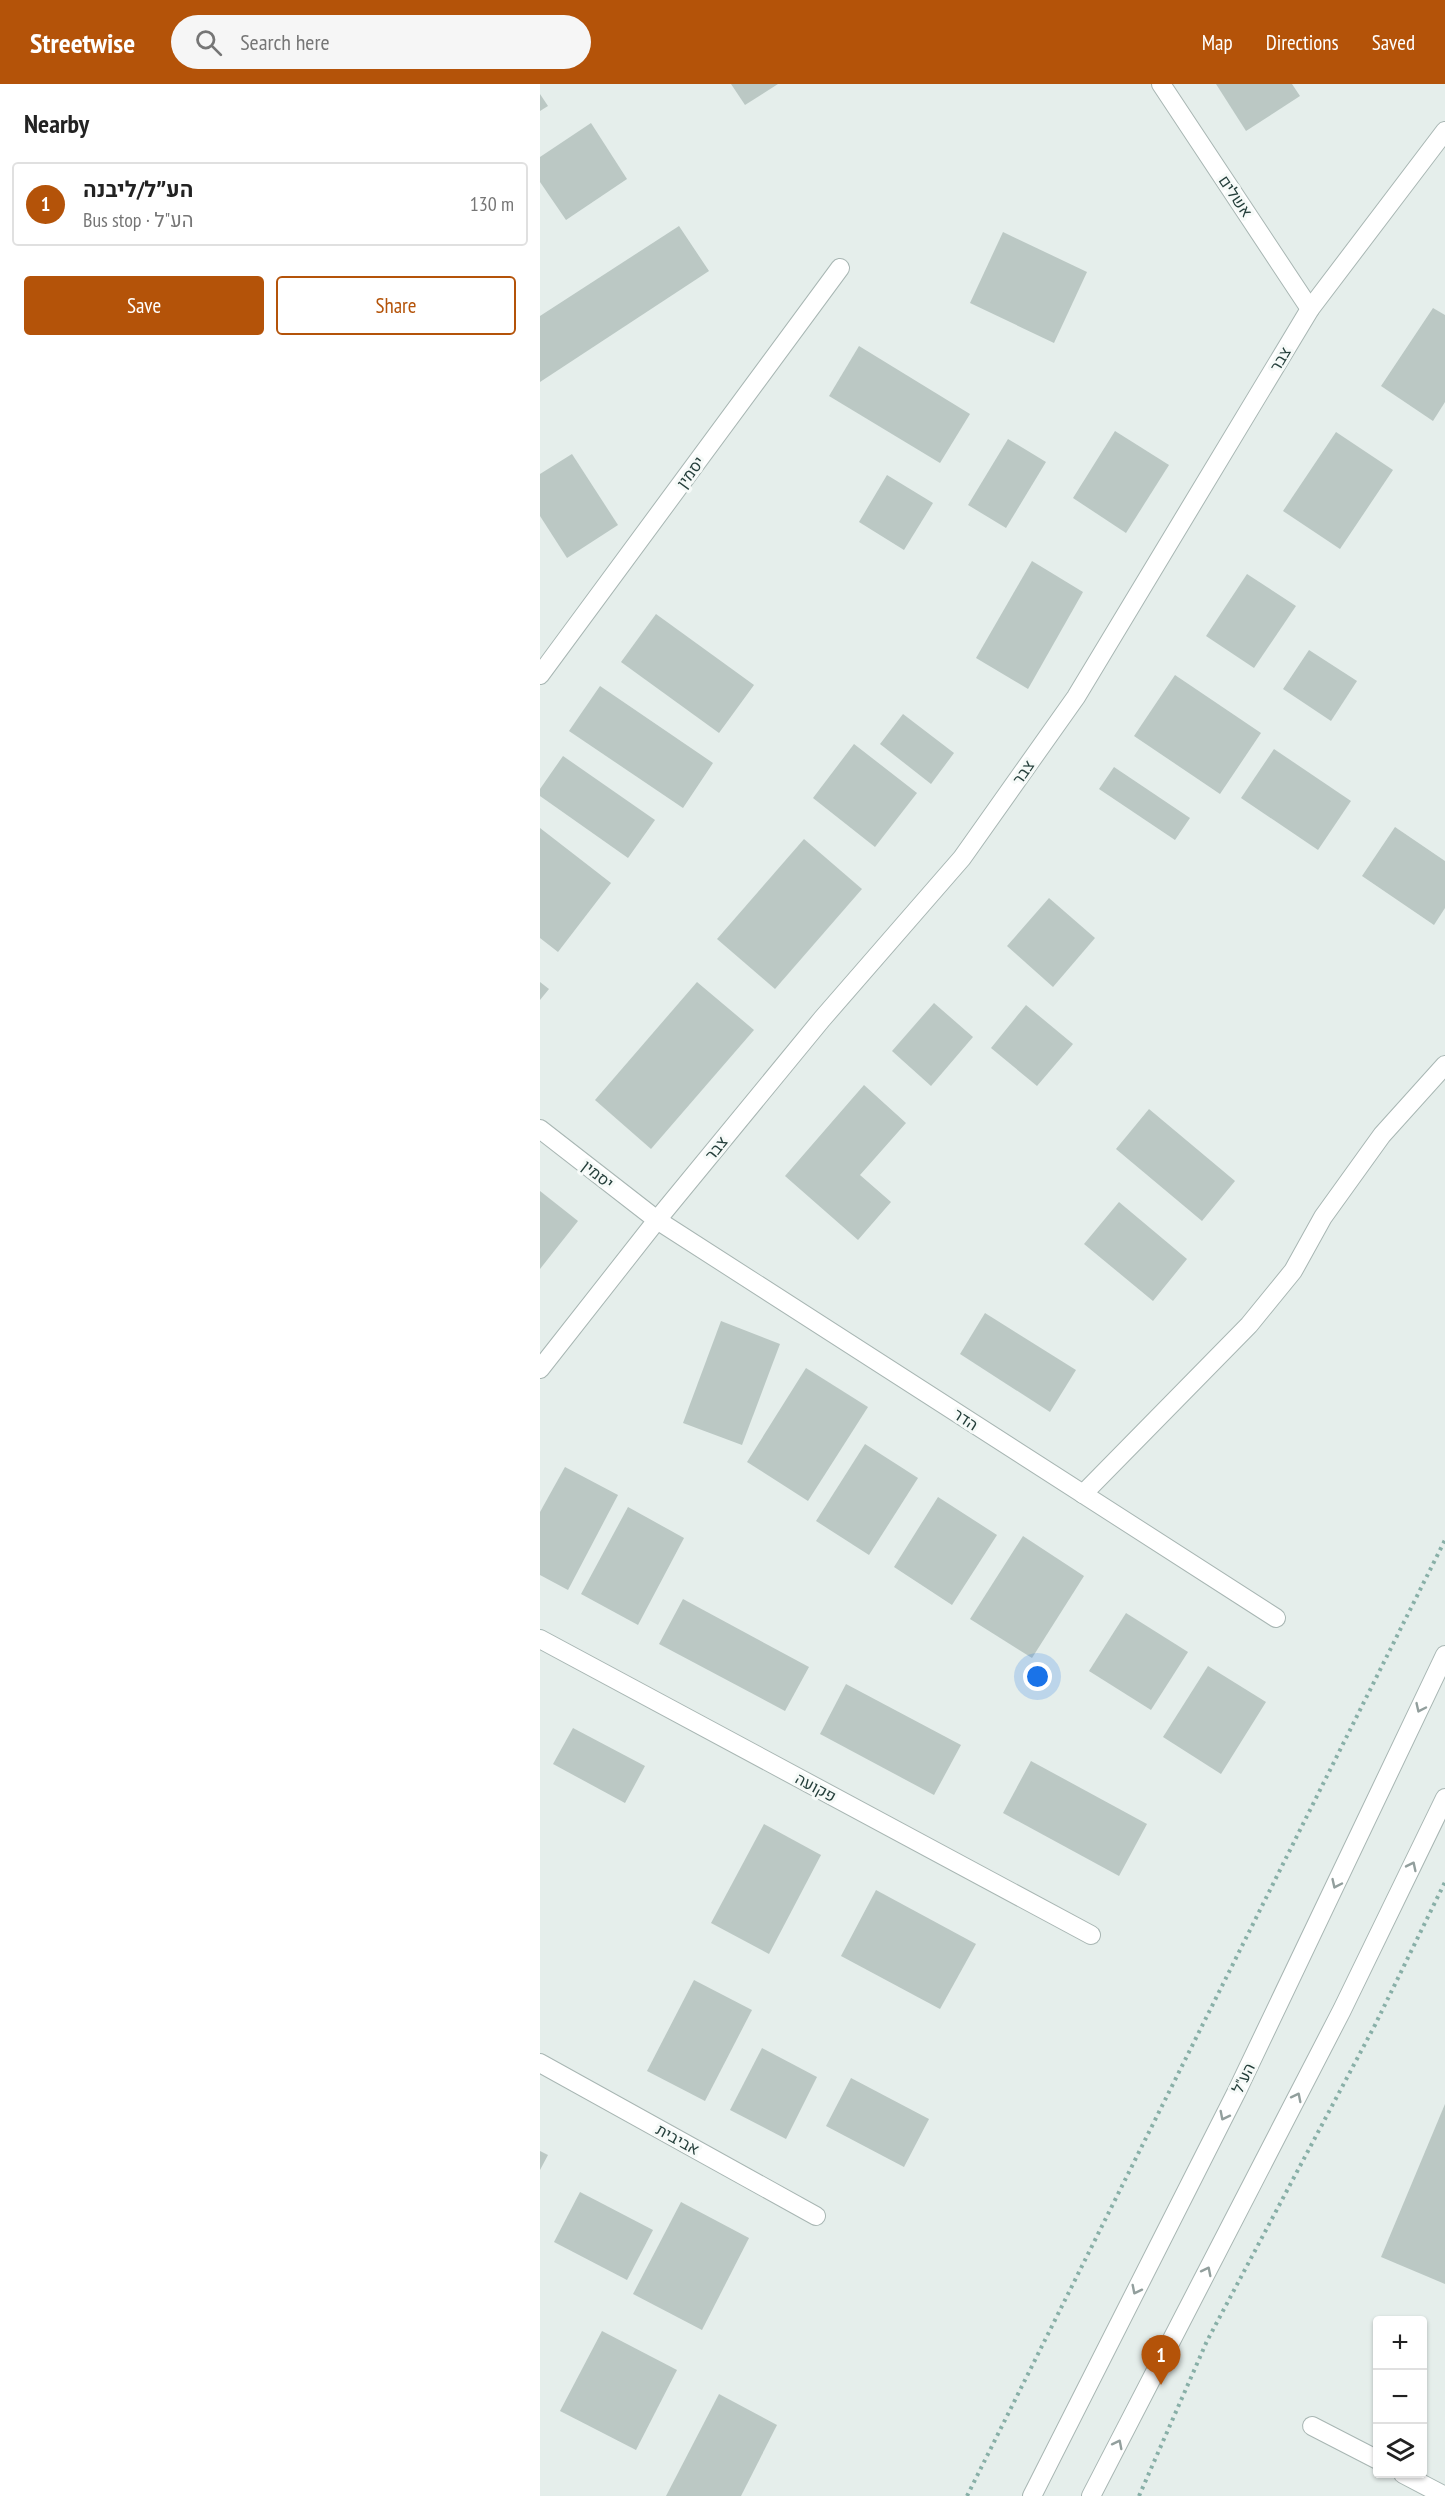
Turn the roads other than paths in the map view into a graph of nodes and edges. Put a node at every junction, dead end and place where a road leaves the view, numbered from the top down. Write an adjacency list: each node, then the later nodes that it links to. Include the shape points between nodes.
1 (1161, 84): 4 (street, אשלים)
2 (1445, 131): 4 (street, צבר)
3 (840, 268): 5 (street, יסמין)
4 (1310, 309): 8 (street, צבר, via 1076,697 962,858 822,1019)
5 (540, 675)
6 (1445, 1065): 10 (street, via 1382,1135 1323,1217 1293,1271 1249,1325)
7 (540, 1129): 8 (street, יסמין)
8 (657, 1220): 9 (street, צבר); 10 (street, הדר)
9 (540, 1369)
10 (1083, 1494): 11 (street, הדר)
11 (1276, 1618)
12 (540, 1639): 15 (street, פקועה)
13 (1445, 1655): 21 (street, הע"ל, one-way to 21, via 1237,2091)
14 (1445, 1798): 22 (street, one-way to 14, via 1341,2010)
15 (1091, 1935)
16 (540, 2063): 17 (street, אביבית)
17 (816, 2216)
18 (1312, 2426): 19 (street)
19 (1373, 2458)
20 (1411, 2478): 23 (street)
21 (1032, 2496)
22 (1091, 2496)
23 (1445, 2496)

